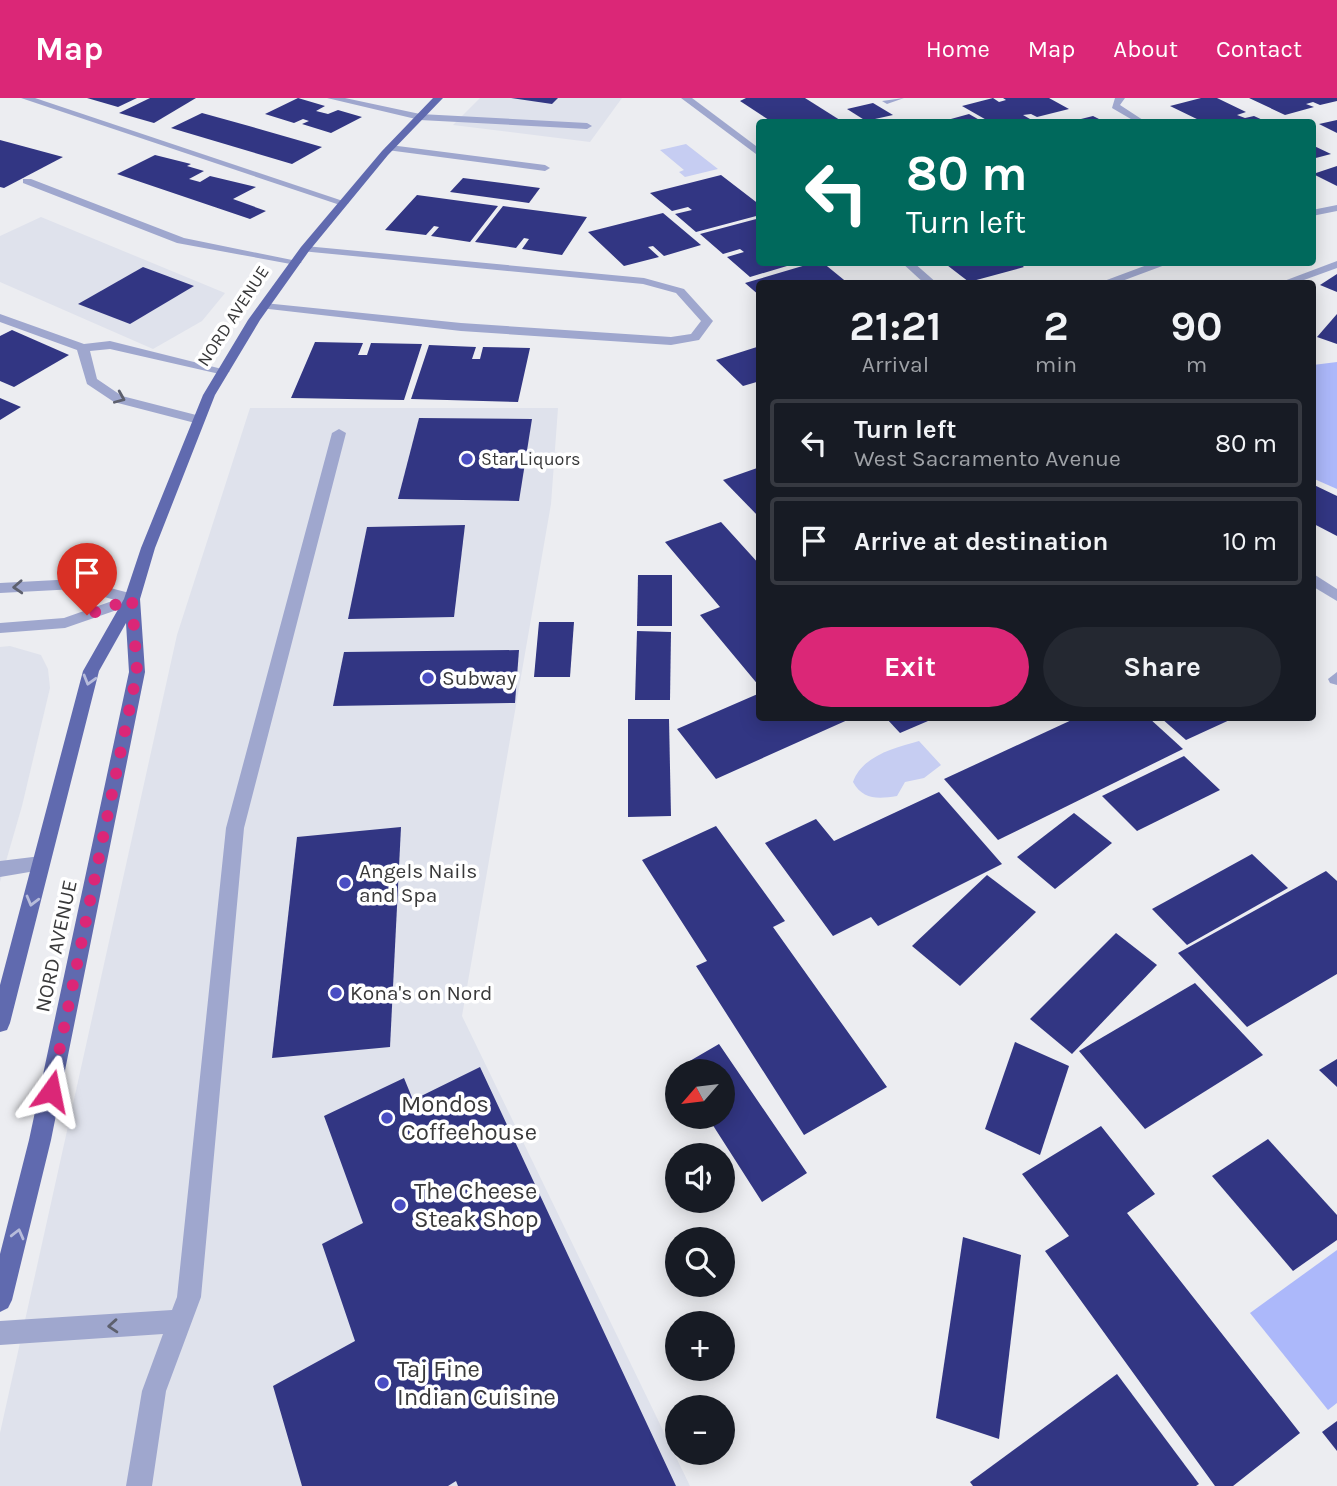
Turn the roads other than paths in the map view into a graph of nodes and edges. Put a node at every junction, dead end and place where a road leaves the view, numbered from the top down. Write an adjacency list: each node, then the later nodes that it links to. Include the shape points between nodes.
1 (26, 98): 15 (street)
2 (332, 98): 8 (street)
3 (439, 98): 8 (main road, NORD AVENUE)
4 (686, 98): 12 (street)
5 (899, 98): 7 (street)
6 (1117, 98): 9 (street, via 1115,106)
7 (887, 101)
8 (420, 117): 10 (street); 11 (main road, NORD AVENUE)
9 (1137, 119)
10 (587, 126)
11 (390, 148): 13 (street); 15 (main road, NORD AVENUE)
12 (756, 151)
13 (545, 168)
14 (27, 181): 19 (street, via 181,241)
15 (344, 203): 18 (main road, NORD AVENUE)
16 (1337, 208): 17 (street)
17 (1316, 212)
18 (305, 249): 19 (main road, NORD AVENUE); 26 (street, via 644,281 680,291 707,321 695,337 671,341 461,327)
19 (296, 262): 26 (main road, NORD AVENUE)
20 (1337, 264): 25 (street)
21 (911, 266): 23 (street)
22 (1156, 266): 24 (street)
23 (928, 280)
24 (1113, 280)
25 (1292, 280)
26 (264, 306): 29 (main road, NORD AVENUE)
27 (0, 318): 28 (street)
28 (83, 348): 29 (street, via 110,345); 30 (street, one-way to 30, via 91,381 118,399)
29 (224, 371): 30 (main road, NORD AVENUE)
30 (199, 421): 35 (main road, NORD AVENUE)
31 (339, 433): 41 (street, via 235,828 189,1297)
32 (1316, 581): 34 (street)
33 (0, 588): 35 (street, one-way to 33, via 76,584)
34 (1337, 596)
35 (132, 599): 36 (street, via 65,623); 37 (main road, NORD AVENUE, one-way to 37, via 91,671); 40 (main road, NORD AVENUE, one-way to 35, via 40,1140 137,672)
36 (0, 628)
37 (41, 864): 38 (street); 39 (main road, NORD AVENUE, one-way to 39)
38 (0, 869)
39 (0, 1023)
40 (0, 1300)
41 (181, 1321): 42 (street, one-way to 42); 43 (street, via 154,1391)
42 (0, 1334)
43 (139, 1486)

